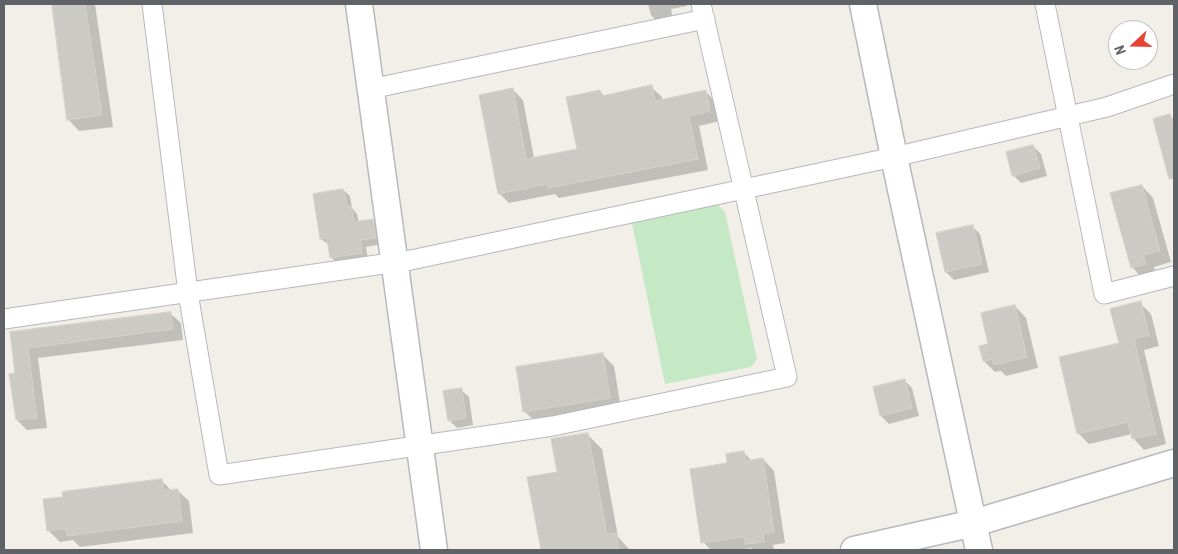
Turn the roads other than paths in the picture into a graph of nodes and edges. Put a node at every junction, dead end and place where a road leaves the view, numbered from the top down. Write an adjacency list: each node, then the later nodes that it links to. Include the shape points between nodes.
1 (152, 4): 13 (street)
2 (359, 4): 7 (street)
3 (863, 4): 9 (street)
4 (1045, 4): 8 (street)
5 (703, 11): 7 (street); 10 (street)
6 (1174, 84): 8 (street)
7 (370, 89): 11 (street)
8 (1068, 117): 9 (street); 12 (street, via 1104,294)
9 (894, 157): 10 (street); 17 (street)
10 (744, 189): 11 (street); 15 (street, via 787,377 553,426)
11 (394, 263): 13 (street); 15 (street)
12 (1174, 276)
13 (188, 293): 14 (street); 15 (street, via 219,476)
14 (4, 319)
15 (420, 447): 18 (street)
16 (1174, 463): 17 (street)
17 (974, 523): 19 (street); 20 (street)
18 (434, 550)
19 (854, 550)
20 (979, 550)

